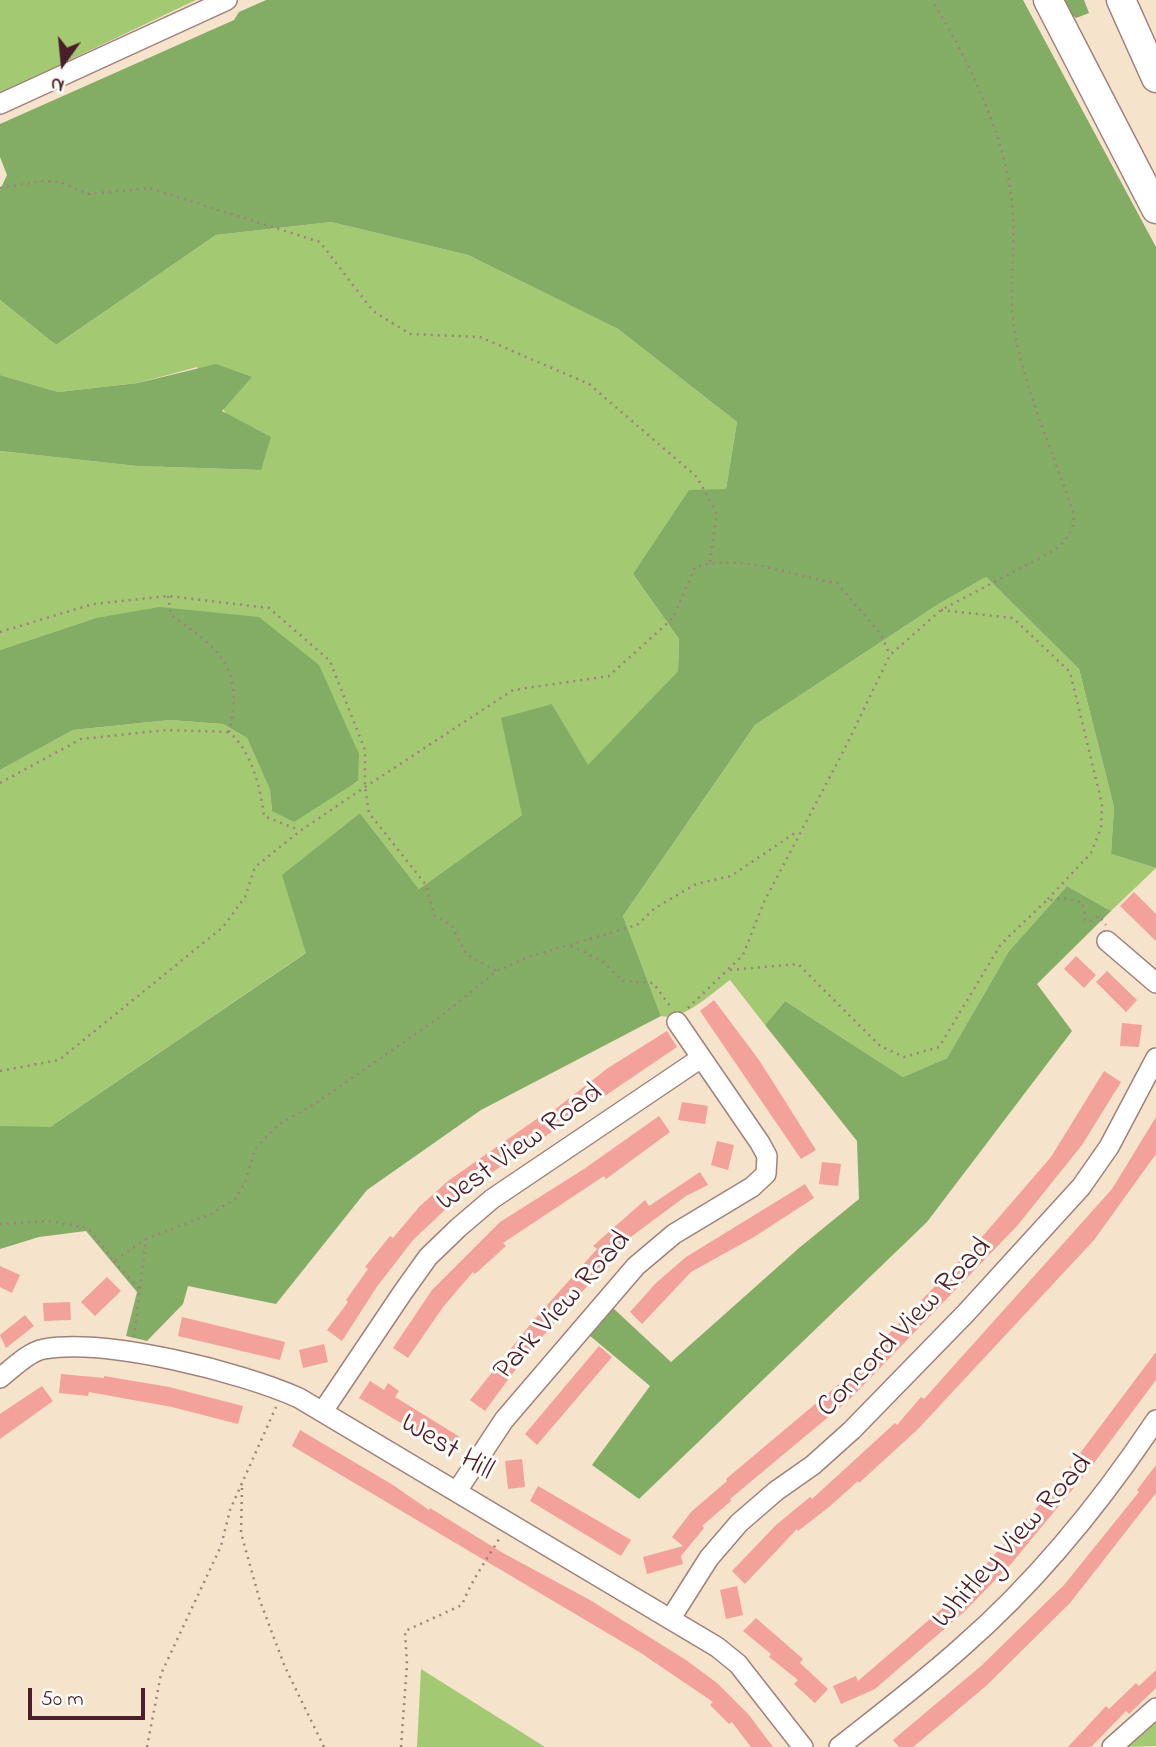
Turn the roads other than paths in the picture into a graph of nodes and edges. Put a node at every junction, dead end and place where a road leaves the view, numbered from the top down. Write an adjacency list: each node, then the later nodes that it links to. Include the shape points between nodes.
1 (227, 0): 5 (street)
2 (1048, 0): 6 (highway)
3 (1121, 0): 4 (highway)
4 (1156, 78)
5 (0, 104)
6 (1156, 209)
7 (1107, 941): 8 (street)
8 (1156, 983)
9 (677, 1022): 10 (street, Park View Road)
10 (701, 1058): 13 (street, West View Road, via 492,1199 458,1228 428,1257); 15 (street, Park View Road, via 760,1143 769,1165 766,1174 674,1234 636,1266 504,1420)
11 (1156, 1058): 16 (street, Concord View Road, via 1109,1147 1081,1187 852,1430 739,1523 709,1558)
12 (3, 1370): 13 (street, West Hill, via 43,1349 131,1352 262,1383)
13 (323, 1411): 15 (street, West Hill)
14 (1156, 1420): 19 (street, Whitley View Road, via 1086,1514 999,1611)
15 (457, 1491): 16 (street, West Hill)
16 (671, 1618): 18 (street, West Hill, via 738,1664)
17 (1156, 1708): 20 (street)
18 (803, 1747)
19 (839, 1747)
20 (1112, 1747)

